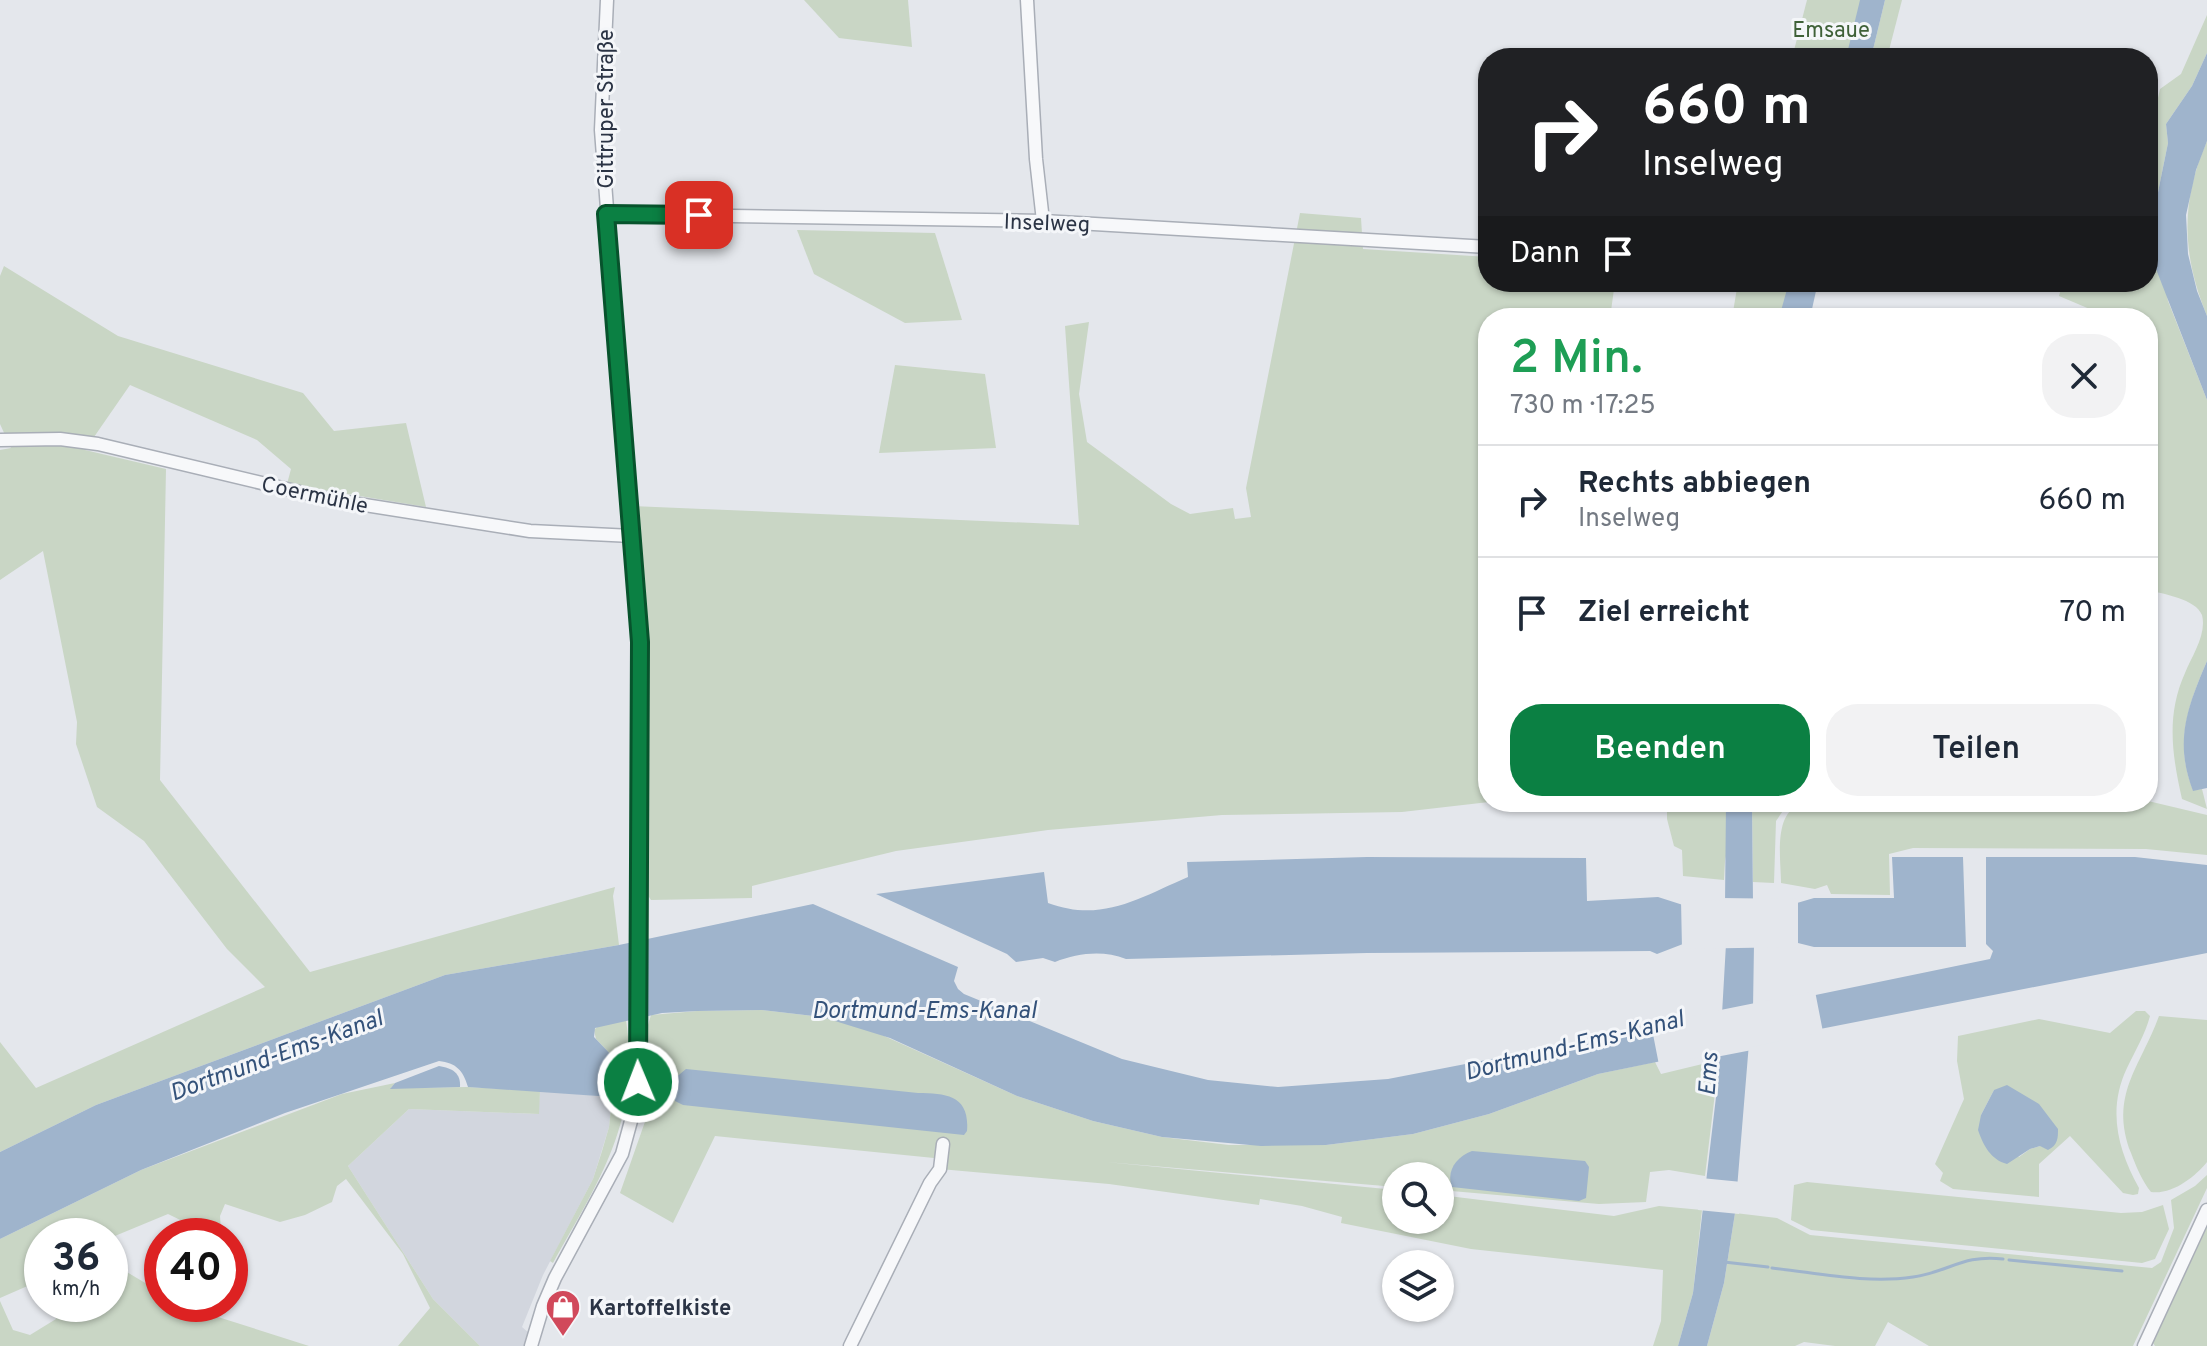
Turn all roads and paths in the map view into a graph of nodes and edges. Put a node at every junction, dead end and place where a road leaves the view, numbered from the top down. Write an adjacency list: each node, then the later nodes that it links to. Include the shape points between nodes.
1 (607, 0): 3 (street, Gittruper Straße, via 601,130)
2 (1027, 0): 4 (street)
3 (606, 214): 4 (street, Inselweg); 7 (street, Gittruper Straße)
4 (1043, 221): 5 (street, Inselweg)
5 (1478, 246)
6 (0, 440): 7 (street, Coermühle, via 98,444 333,500 530,531)
7 (632, 536): 10 (street, Gittruper Straße, via 640,642 638,1082 622,1154 555,1278)
8 (943, 1144): 11 (street, via 940,1169)
9 (2207, 1210): 12 (street)
10 (531, 1346)
11 (850, 1346)
12 (2144, 1346)

